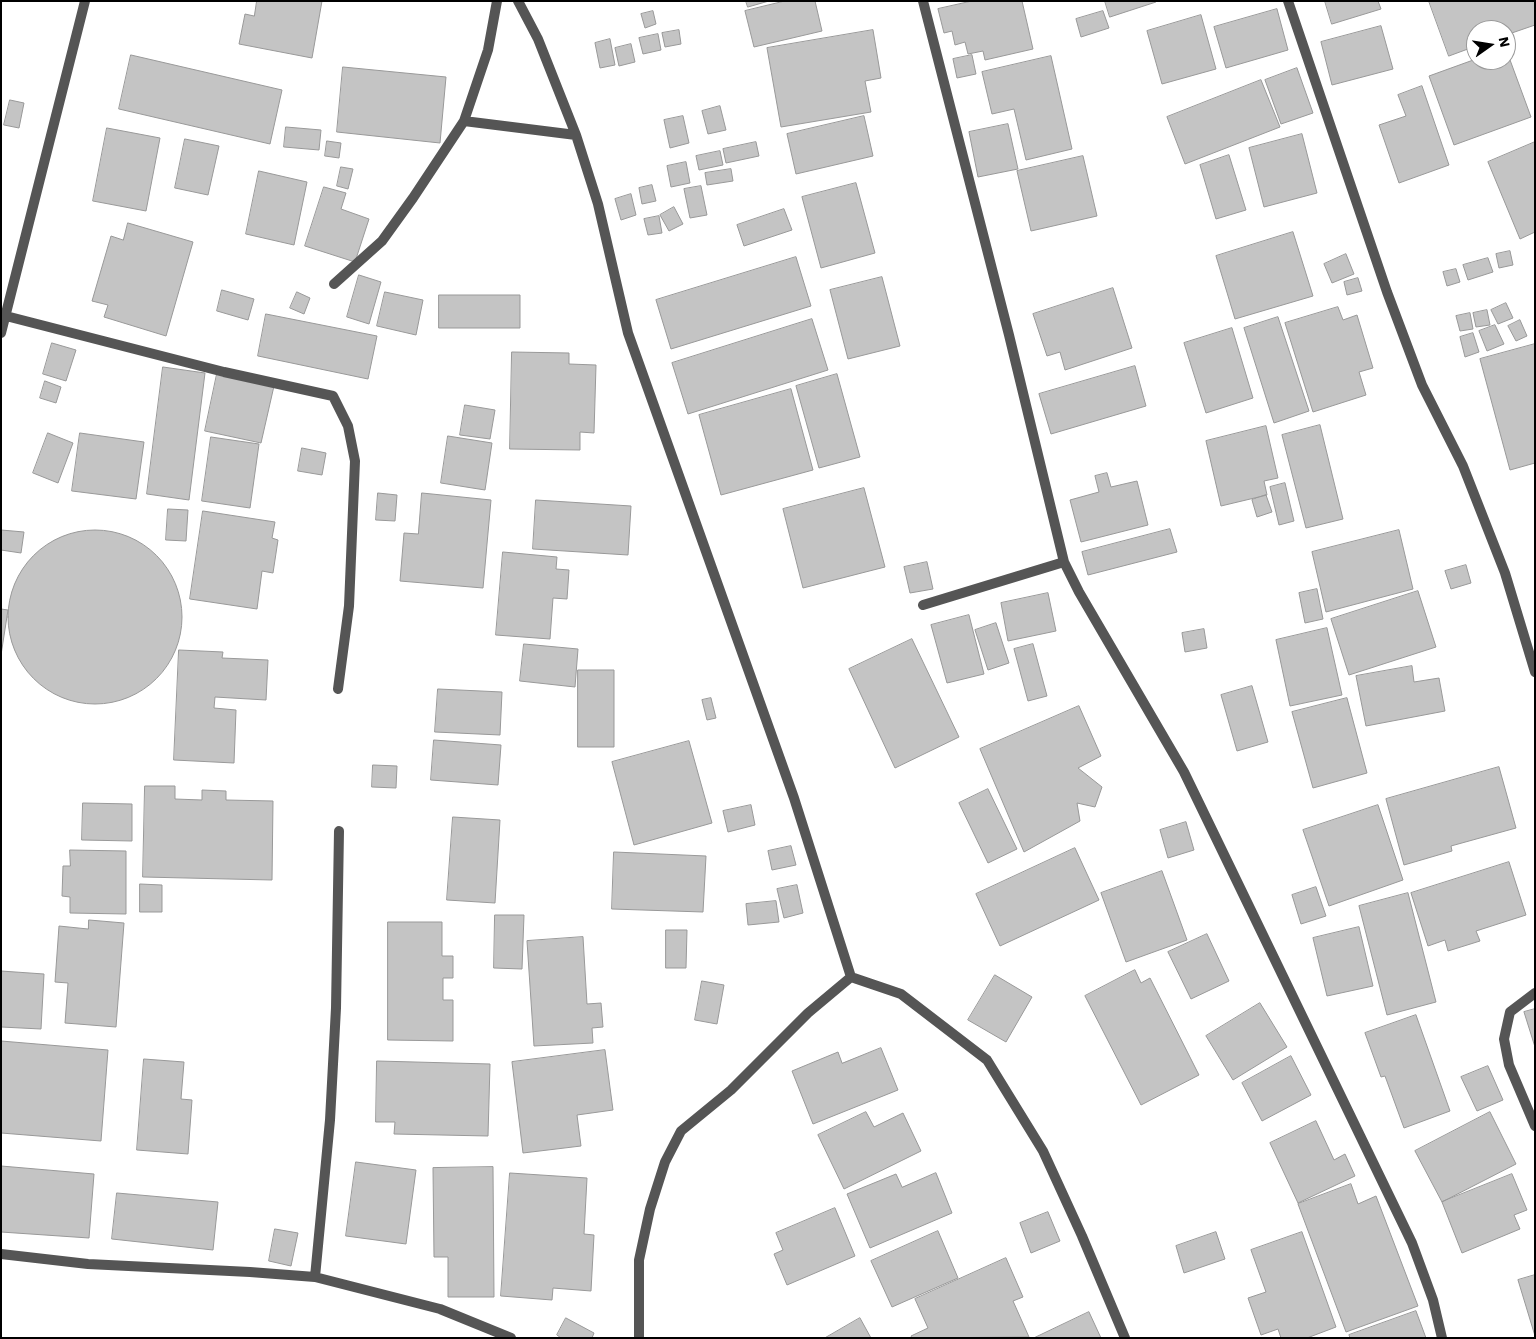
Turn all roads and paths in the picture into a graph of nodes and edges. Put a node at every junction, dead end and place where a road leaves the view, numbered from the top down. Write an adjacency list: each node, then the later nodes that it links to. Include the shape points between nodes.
1 (84, 1): 9 (street)
2 (497, 1): 6 (street, via 488,50)
3 (518, 1): 7 (street, via 538,39)
4 (923, 1): 11 (street)
5 (1288, 1): 13 (street, via 1386,292 1422,386 1467,475 1505,574)
6 (464, 121): 7 (street); 8 (street, via 382,241)
7 (576, 135): 16 (street, via 598,204 628,333 794,798)
8 (334, 284)
9 (6, 316): 10 (street); 14 (street, via 224,372 333,396 348,426 356,461 349,606)
10 (1, 333)
11 (1064, 562): 12 (street); 24 (street, via 1184,772 1412,1243 1433,1300)
12 (923, 605)
13 (1535, 672)
14 (338, 689)
15 (339, 831): 20 (street, via 336,1008)
16 (851, 977): 22 (street, via 730,1090 681,1131 665,1162 639,1260); 23 (street, via 902,994 986,1060 1043,1150)
17 (1535, 993): 18 (street, via 1510,1012 1504,1039 1509,1065)
18 (1535, 1126)
19 (1, 1254): 20 (street, via 88,1264)
20 (315, 1277): 21 (street, via 440,1309)
21 (511, 1338)
22 (639, 1338)
23 (1125, 1338)
24 (1442, 1338)

